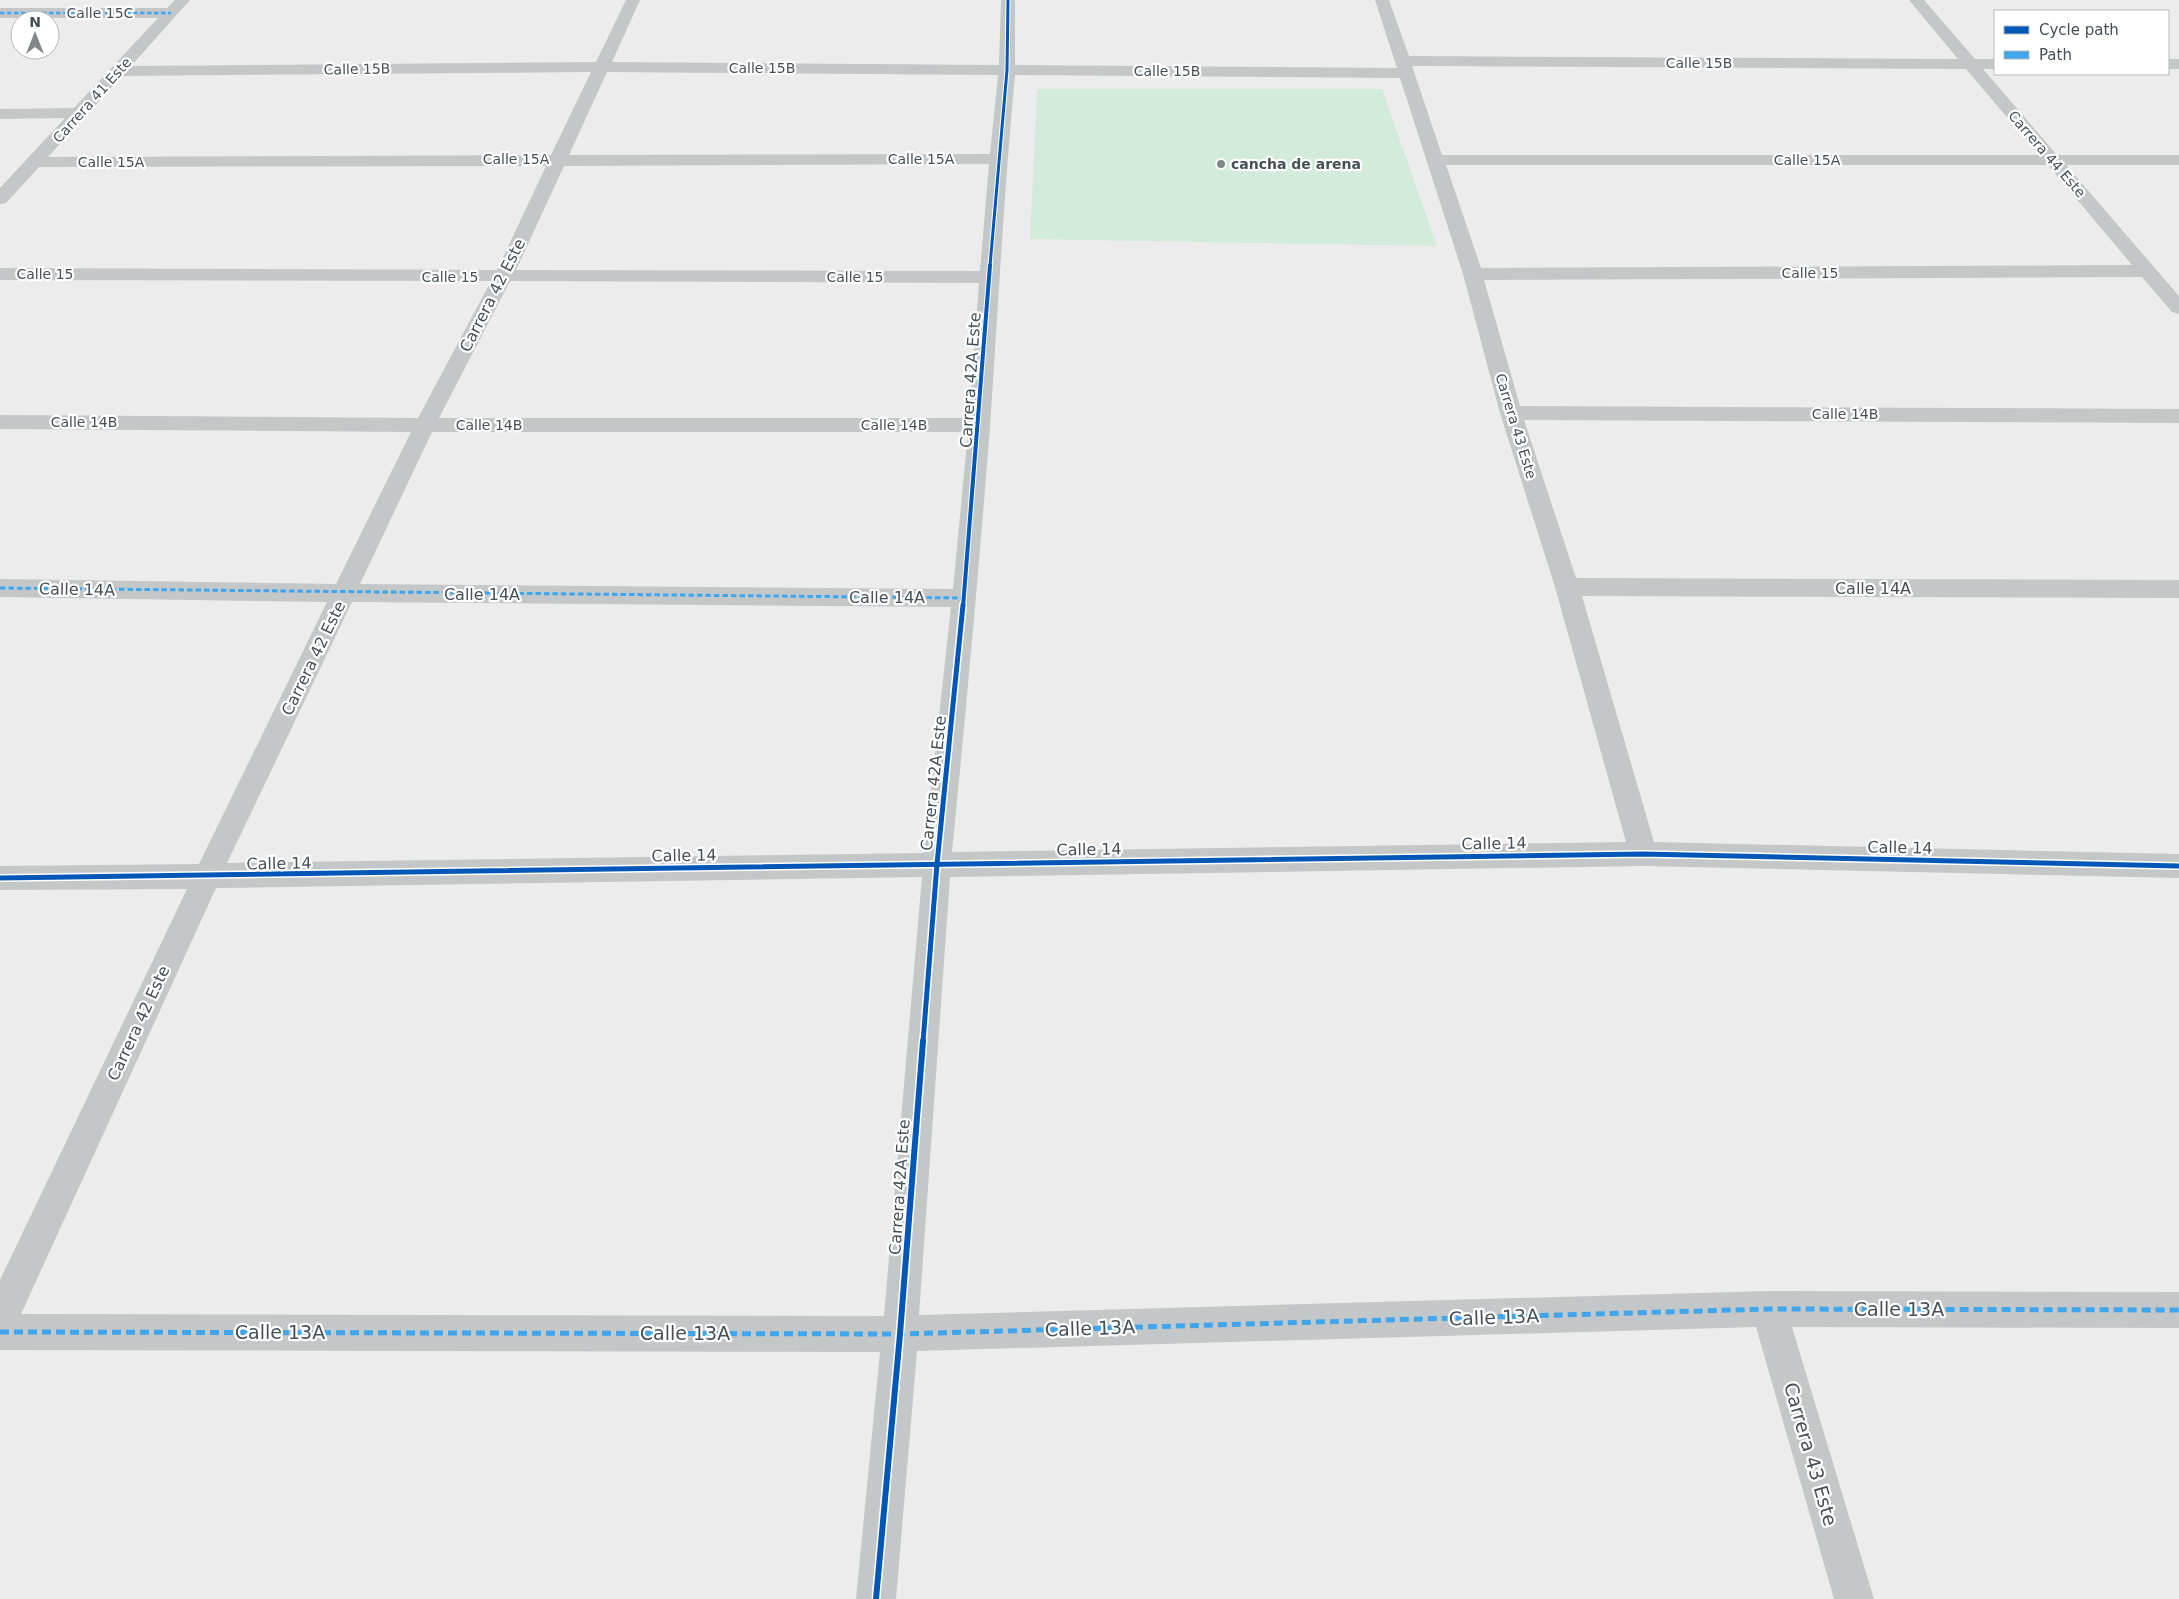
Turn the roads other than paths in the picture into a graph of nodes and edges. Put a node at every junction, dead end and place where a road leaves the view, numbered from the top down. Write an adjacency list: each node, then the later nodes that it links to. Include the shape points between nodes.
1 (183, 0): 7 (street, Carrera 41 Este)
2 (633, 0): 10 (street, Carrera 42 Este)
3 (1008, 0): 12 (street, Carrera 42A Este)
4 (1382, 0): 11 (street, Carrera 43 Este)
5 (1916, 0): 8 (street, Carrera 44 Este)
6 (0, 13): 7 (street, Calle 15C)
7 (171, 13): 13 (street, Carrera 41 Este)
8 (1971, 64): 9 (street, Calle 15B); 11 (street, Calle 15B); 19 (street, Carrera 44 Este)
9 (1994, 64)
10 (601, 66): 12 (street, Calle 15B); 13 (street, Calle 15B); 16 (street, Carrera 42 Este)
11 (1405, 67): 12 (street, Calle 15B); 18 (street, Carrera 43 Este)
12 (1007, 70): 17 (street, Carrera 42A Este)
13 (118, 71): 14 (street, Carrera 41 Este)
14 (78, 113): 15 (street); 21 (street, Carrera 41 Este)
15 (0, 114)
16 (559, 159): 17 (street, Calle 15A); 21 (street, Calle 15A); 25 (street, Carrera 42 Este)
17 (998, 159): 26 (street, Carrera 42A Este)
18 (1434, 160): 19 (street, Calle 15A); 24 (street, Carrera 43 Este)
19 (2053, 160): 20 (street, Calle 15A); 27 (street, Carrera 44 Este)
20 (2179, 160)
21 (35, 162): 22 (street, Carrera 41 Este)
22 (0, 199)
23 (0, 274): 25 (street, Calle 15)
24 (1472, 274): 27 (street, Calle 15); 30 (street, Carrera 43 Este)
25 (503, 277): 26 (street, Calle 15); 33 (street, Carrera 42 Este)
26 (990, 277): 34 (street, Carrera 42A Este)
27 (2152, 277): 28 (street, Calle 15); 29 (street, Carrera 44 Este)
28 (2179, 282)
29 (2179, 308)
30 (1511, 413): 31 (street, Calle 14B); 35 (street, Carrera 43 Este)
31 (2179, 416)
32 (0, 422): 33 (street, Calle 14B)
33 (425, 425): 34 (street, Calle 14B); 38 (street, Carrera 42 Este)
34 (979, 425): 39 (street, Carrera 42A Este)
35 (1567, 587): 37 (street, Calle 14A); 40 (street, Carrera 43 Este)
36 (0, 588): 38 (street, Calle 14A)
37 (2179, 589)
38 (345, 593): 39 (street, Calle 14A); 43 (street, Carrera 42 Este)
39 (964, 598): 41 (street, Carrera 42A Este)
40 (1643, 854): 41 (street, Calle 14); 42 (street, Calle 14)
41 (937, 864): 43 (street, Calle 14); 49 (street, Carrera 42A Este)
42 (2179, 866)
43 (207, 876): 44 (street, Calle 14); 47 (street, Carrera 42 Este)
44 (0, 878)
45 (1769, 1309): 46 (street, Calle 13A); 49 (street, Calle 13A); 51 (street, Carrera 43 Este)
46 (2179, 1310)
47 (0, 1319)
48 (0, 1332): 49 (street, Calle 13A)
49 (900, 1334): 50 (street, Carrera 42A Este)
50 (876, 1599)
51 (1854, 1599)

